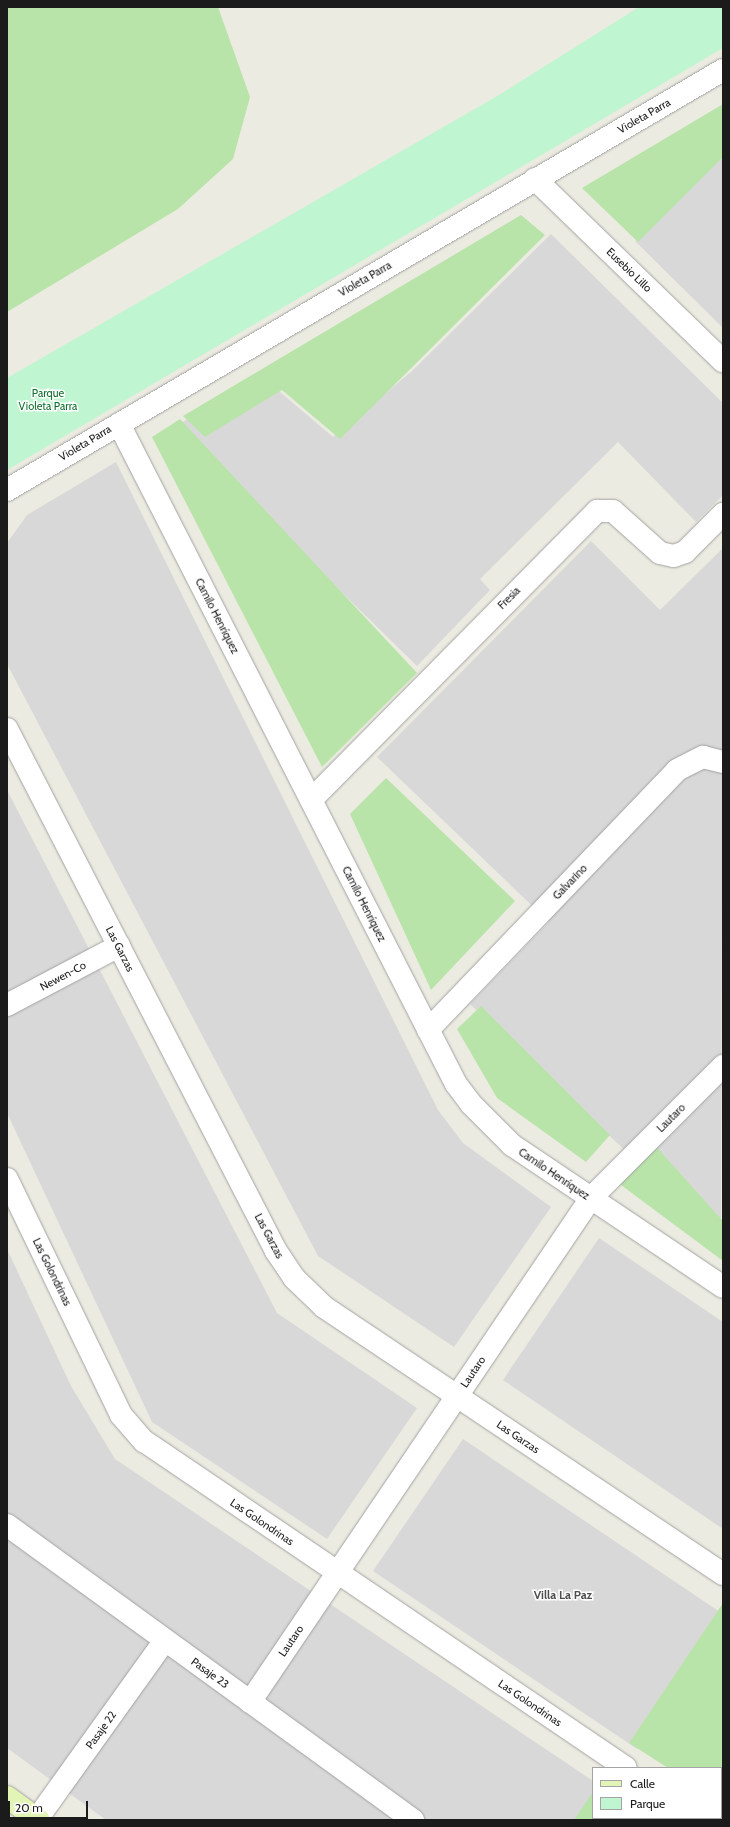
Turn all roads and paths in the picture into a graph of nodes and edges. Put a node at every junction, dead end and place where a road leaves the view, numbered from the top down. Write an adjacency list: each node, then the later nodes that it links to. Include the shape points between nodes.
1 (723, 70): 2 (street, Violeta Parra)
2 (535, 179): 3 (street, Eusebio Lillo); 4 (street, Violeta Parra)
3 (723, 361)
4 (118, 424): 5 (street, Violeta Parra); 9 (street, Camilo Henríquez)
5 (7, 490)
6 (723, 514): 9 (street, Fresia, via 685,552 674,556 660,553 613,511 597,511)
7 (7, 729): 10 (street, Las Garzas)
8 (723, 762): 12 (street, Galvarino, via 704,757 677,770)
9 (311, 800): 12 (street, Camilo Henríquez)
10 (119, 946): 11 (street, Newen-Co); 17 (street, Las Garzas, via 286,1268 324,1307)
11 (7, 1005)
12 (428, 1030): 15 (street, Camilo Henríquez, via 456,1084 489,1124 512,1145)
13 (723, 1066): 15 (street, Lautaro)
14 (7, 1179): 19 (street, Las Golondrinas, via 121,1415 130,1426 160,1453)
15 (591, 1198): 16 (street, Camilo Henríquez); 17 (street, Lautaro)
16 (723, 1287)
17 (456, 1396): 19 (street, Lautaro); 20 (street, Las Garzas)
18 (7, 1525): 21 (street, Pasaje 23)
19 (337, 1573): 22 (street, Lautaro); 23 (street, Las Golondrinas)
20 (723, 1574)
21 (165, 1640): 22 (street, Pasaje 23); 25 (street, Pasaje 22)
22 (250, 1702): 26 (street, Pasaje 23)
23 (625, 1767)
24 (7, 1797): 25 (street)
25 (38, 1819)
26 (413, 1820)

